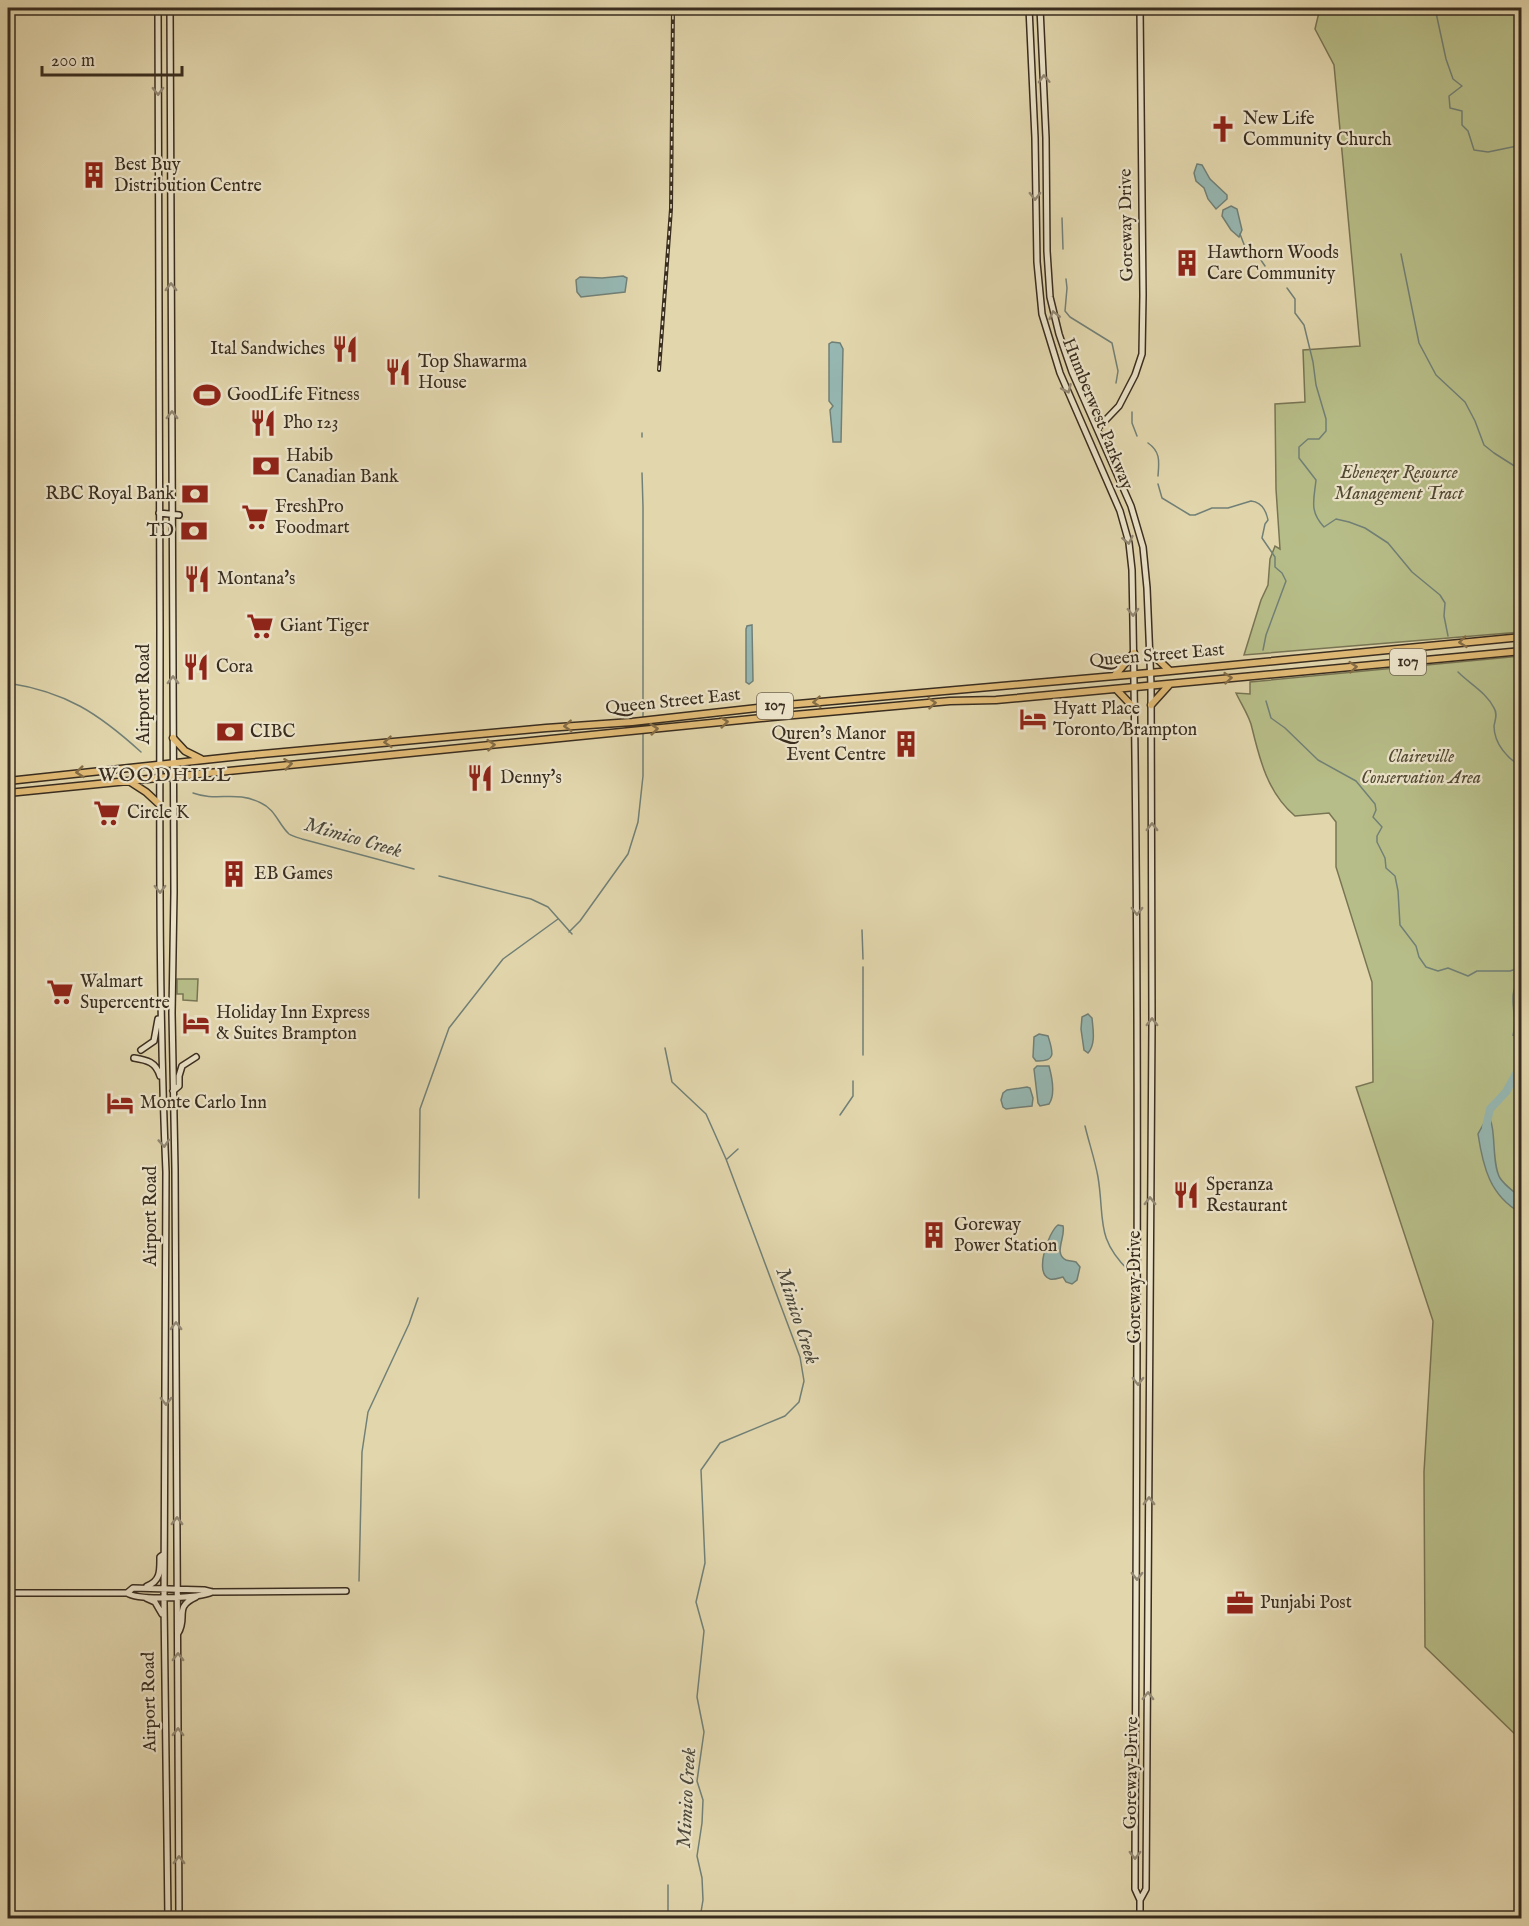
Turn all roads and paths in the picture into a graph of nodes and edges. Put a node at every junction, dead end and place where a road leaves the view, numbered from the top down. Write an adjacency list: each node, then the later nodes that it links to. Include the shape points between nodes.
1 (158, 8): 7 (main road, Airport Road, one-way to 7)
2 (170, 8): 8 (main road, Airport Road, one-way to 2)
3 (1029, 8): 12 (main road, Humberwest Parkway, one-way to 12, via 1036,262 1042,314 1060,373 1120,511 1129,543)
4 (1040, 8): 6 (main road, Humberwest Parkway, one-way to 4, via 1072,372 1050,297)
5 (1140, 8): 6 (main road, Goreway Drive, via 1142,354 1119,406)
6 (1098, 428): 11 (main road, Humberwest Parkway, via 1131,506 1143,548)
7 (159, 513): 8 (main road); 28 (main road, Airport Road)
8 (176, 515): 23 (main road, Airport Road, one-way to 8)
9 (1521, 637): 13 (main road, Queen Street East / 107, one-way to 13)
10 (1521, 651): 17 (main road, Queen Street East / 107, one-way to 10)
11 (1150, 652): 13 (main road); 14 (main road, Humberwest Parkway)
12 (1134, 653): 15 (main road, Humberwest Parkway); 16 (main road)
13 (1170, 670): 14 (main road, Queen Street East / 107)
14 (1151, 672): 15 (main road, Queen Street East / 107); 18 (main road, Goreway Drive)
15 (1134, 674): 16 (main road, Queen Street East / 107); 19 (main road, Humberwest Parkway)
16 (1115, 675): 24 (main road, Queen Street East / 107, one-way to 24)
17 (1170, 684): 18 (main road, Queen Street East / 107); 21 (main road)
18 (1151, 685): 19 (main road, Queen Street East / 107); 21 (main road, Goreway Drive)
19 (1134, 687): 20 (main road, Queen Street East / 107); 22 (main road, Goreway Drive)
20 (1116, 689): 22 (main road); 26 (main road, Queen Street East / 107, one-way to 20, via 950,701)
21 (1151, 705): 54 (main road, Goreway Drive, one-way to 21, via 1146,1889 1149,1582)
22 (1134, 708): 54 (main road, Goreway Drive, one-way to 54, via 1138,1289 1135,1889)
23 (173, 738): 25 (main road); 27 (main road, Airport Road)
24 (354, 746): 25 (main road, Queen Street East / 107); 26 (main road, via 351,754)
25 (202, 759): 27 (main road, Queen Street East / 107)
26 (332, 760): 29 (main road, Queen Street East / 107, one-way to 26)
27 (173, 762): 28 (main road, Queen Street East / 107); 29 (main road, Airport Road)
28 (159, 764): 30 (main road, Airport Road); 31 (main road, Queen Street East / 107, one-way to 31)
29 (173, 776): 30 (main road, Queen Street East / 107); 40 (main road, Airport Road)
30 (159, 778): 32 (main road, Queen Street East / 107); 34 (main road, Airport Road)
31 (8, 781)
32 (128, 781): 33 (main road, Queen Street East / 107); 34 (main road)
33 (8, 793)
34 (159, 804): 35 (main road, Airport Road, one-way to 35)
35 (160, 1015): 36 (main road, via 154,1041); 39 (main road, Airport Road)
36 (141, 1050)
37 (134, 1058): 39 (main road, via 155,1066)
38 (196, 1058): 40 (main road, via 182,1066 179,1086)
39 (162, 1085): 41 (main road, Airport Road, one-way to 41, via 166,1172)
40 (173, 1091): 48 (main road, Airport Road, one-way to 40)
41 (164, 1554): 42 (main road, via 160,1557 159,1577); 43 (main road, Airport Road)
42 (142, 1588): 43 (main road); 47 (main road, via 133,1588)
43 (164, 1589): 48 (main road); 51 (main road, Airport Road)
44 (346, 1591): 45 (main road)
45 (212, 1592): 48 (main road); 49 (main road)
46 (8, 1593): 47 (main road)
47 (128, 1593): 50 (main road)
48 (177, 1593): 49 (main road); 51 (main road); 53 (main road, Airport Road)
49 (199, 1596): 53 (main road, via 183,1606)
50 (141, 1597): 51 (main road); 52 (main road, via 160,1608)
51 (164, 1597): 52 (main road, Airport Road)
52 (164, 1629): 55 (main road, Airport Road)
53 (178, 1635): 56 (main road, Airport Road, one-way to 53)
54 (1140, 1900): 57 (main road, Goreway Drive)
55 (168, 1918)
56 (179, 1918)
57 (1140, 1918)

